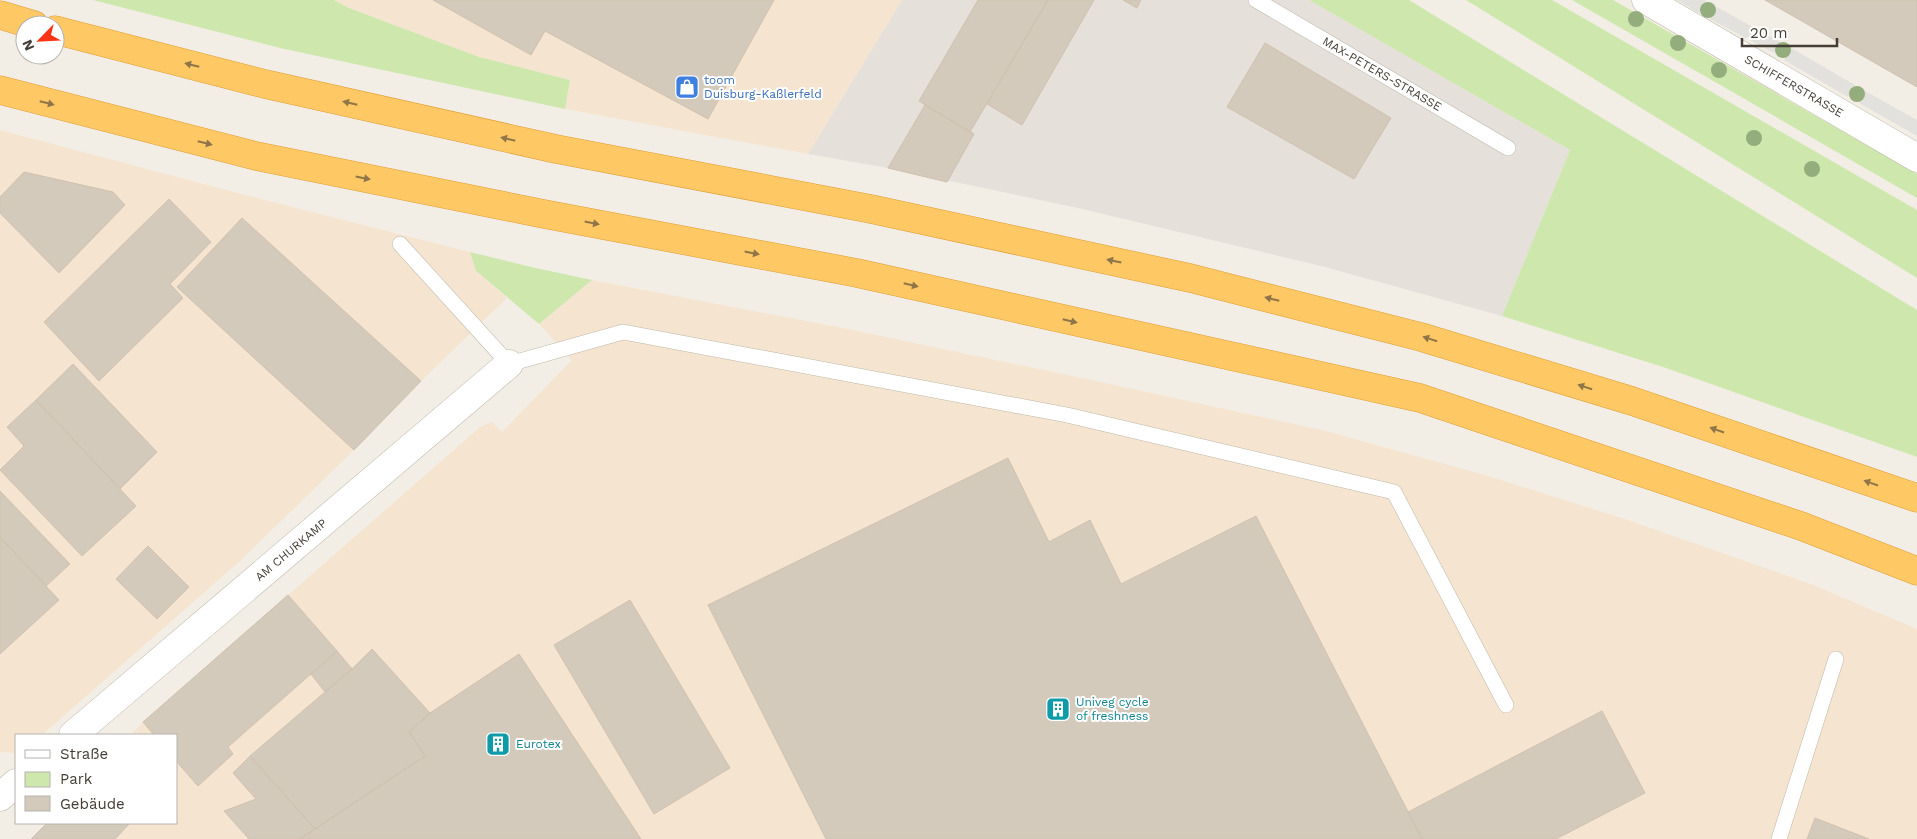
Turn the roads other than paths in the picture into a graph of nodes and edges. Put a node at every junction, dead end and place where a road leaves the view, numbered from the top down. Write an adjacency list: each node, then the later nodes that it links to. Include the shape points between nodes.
1 (1256, 0): 7 (lane, MAX-PETERS-STRASSE)
2 (1646, 0): 8 (street, SCHIFFERSTRASSE)
3 (0, 15): 4 (highway)
4 (15, 19)
5 (65, 33): 11 (highway, one-way to 5, via 1632,401 1392,329 1190,278 872,209 556,149 265,84)
6 (0, 90): 12 (highway, one-way to 12, via 256,156 857,273 1420,398 1801,526)
7 (1508, 148)
8 (1917, 158)
9 (400, 244): 10 (lane)
10 (509, 364): 14 (lane, via 623,332 1067,415 1394,492); 15 (street, AM CHURKAMP)
11 (1917, 498)
12 (1917, 570)
13 (1836, 659): 18 (lane)
14 (1506, 705)
15 (74, 734)
16 (15, 785): 17 (street)
17 (0, 797)
18 (1779, 839)

